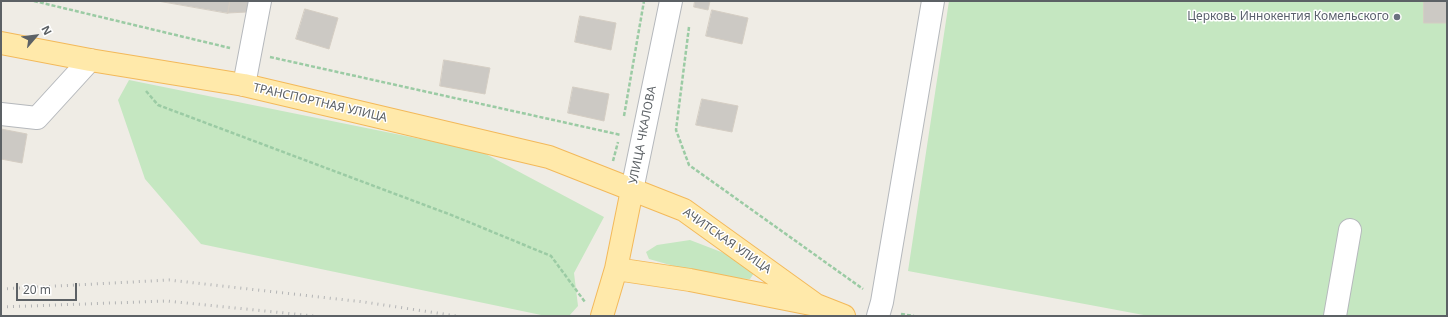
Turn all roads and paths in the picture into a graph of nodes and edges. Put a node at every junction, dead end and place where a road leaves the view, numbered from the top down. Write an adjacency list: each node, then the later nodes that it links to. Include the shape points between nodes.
1 (34, 1): 8 (path)
2 (260, 1): 8 (street)
3 (644, 1): 13 (path)
4 (933, 1): 19 (street)
5 (664, 2): 15 (street, УЛИЦА ЧКАЛОВА)
6 (689, 24): 19 (path, via 676,130 689,165)
7 (1, 43): 9 (main road, ТРАНСПОРТНАЯ УЛИЦА)
8 (250, 53): 11 (street); 14 (path, via 621,135)
9 (90, 60): 10 (main road, ТРАНСПОРТНАЯ УЛИЦА); 12 (street, via 37,118)
10 (126, 66): 11 (main road, ТРАНСПОРТНАЯ УЛИЦА); 20 (path, via 158,105 454,216 551,256)
11 (244, 85): 14 (main road, ТРАНСПОРТНАЯ УЛИЦА, via 548,157)
12 (1, 114)
13 (623, 119)
14 (608, 180): 15 (main road, ТРАНСПОРТНАЯ УЛИЦА)
15 (632, 190): 17 (main road, УЛИЦА ЧКАЛОВА); 18 (main road, АЧИТСКАЯ УЛИЦА, via 684,210)
16 (1350, 230): 23 (street)
17 (616, 269): 18 (main road, АЧИТСКАЯ УЛИЦА, via 690,280); 20 (main road, УЛИЦА ЧКАЛОВА)
18 (816, 305): 21 (main road, АЧИТСКАЯ УЛИЦА)
19 (880, 309): 22 (path)
20 (594, 311)
21 (844, 316)
22 (914, 316)
23 (1335, 316)

